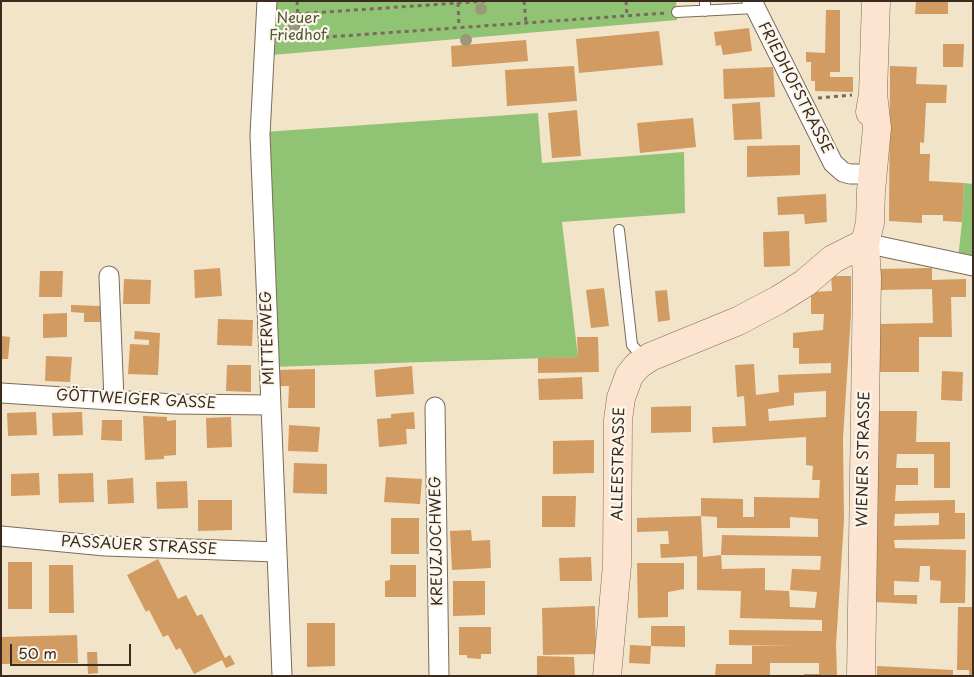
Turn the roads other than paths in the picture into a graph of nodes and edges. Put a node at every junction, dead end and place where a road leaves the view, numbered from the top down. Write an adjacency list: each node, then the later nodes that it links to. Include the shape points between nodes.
1 (876, 1): 6 (main road, WIENER STRASSE, via 873,94 877,128)
2 (754, 5): 3 (lane); 6 (street, FRIEDHOFSTRASSE, via 833,163 843,172)
3 (705, 6): 5 (lane)
4 (267, 9): 14 (street, MITTERWEG, via 260,135)
5 (677, 12)
6 (866, 174): 8 (main road, WIENER STRASSE, via 869,233)
7 (619, 230): 11 (lane, via 632,345)
8 (865, 243): 9 (street); 11 (main road, ALLEESTRASSE, via 839,256 765,308); 21 (main road, WIENER STRASSE)
9 (973, 266)
10 (109, 276): 13 (street)
11 (646, 360): 20 (main road, ALLEESTRASSE, via 629,376 619,409 617,565)
12 (1, 393): 13 (street, GÖTTWEIGER GASSE)
13 (114, 400): 14 (street, GÖTTWEIGER GASSE)
14 (271, 405): 17 (street, MITTERWEG)
15 (435, 407): 19 (street, KREUZJOCHWEG)
16 (1, 536): 17 (street, PASSAUER STRASSE, via 105,546)
17 (277, 552): 18 (street, MITTERWEG)
18 (282, 676)
19 (439, 676)
20 (607, 676)
21 (861, 676)

